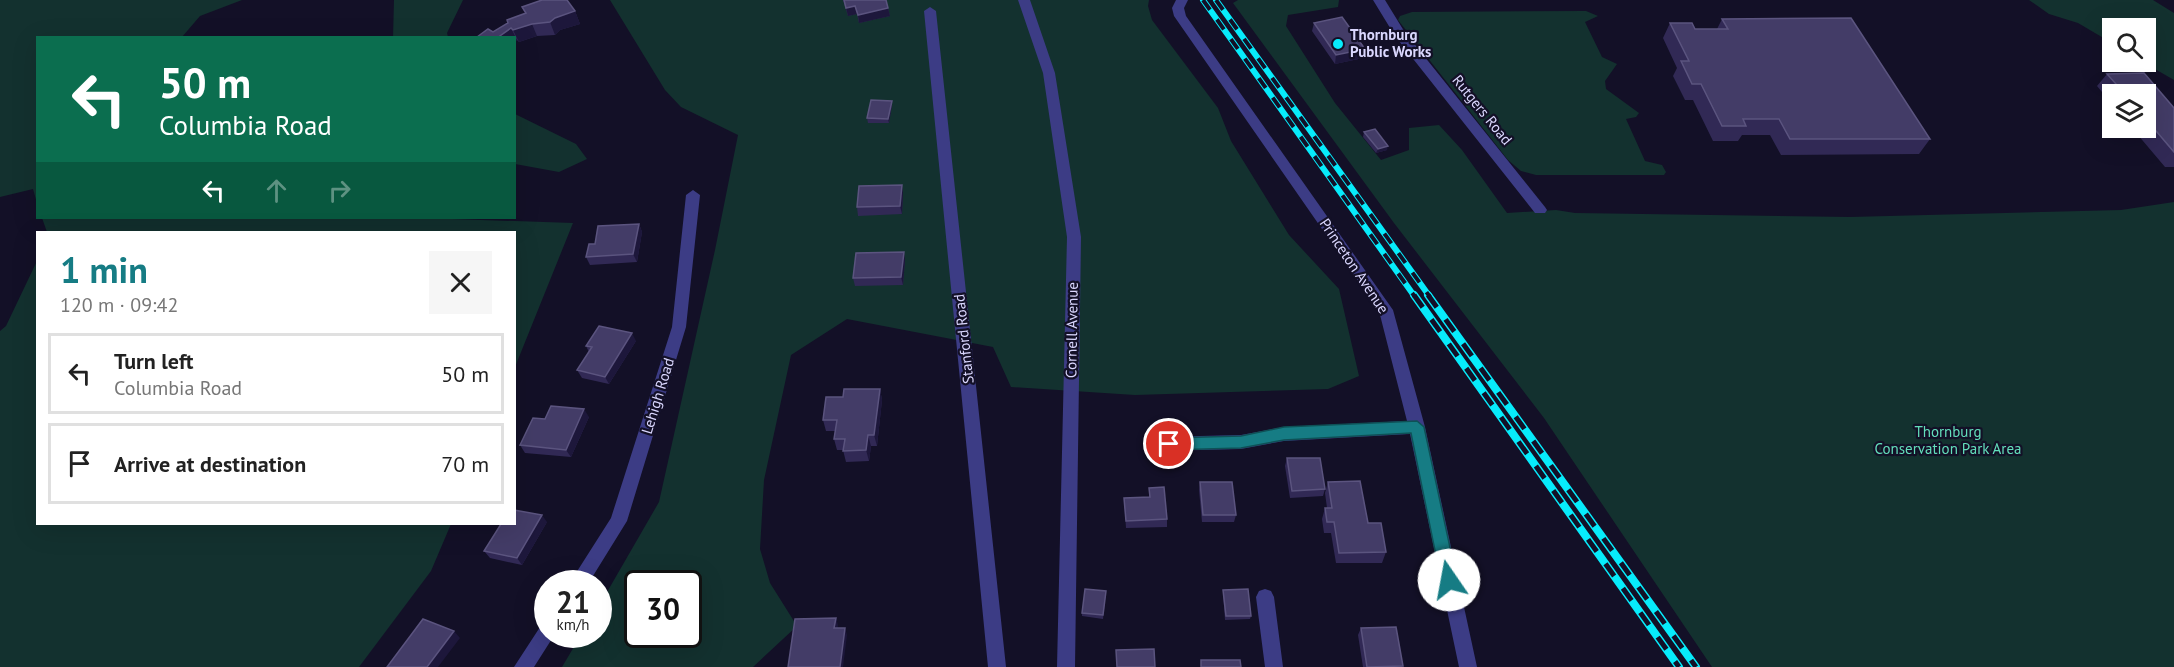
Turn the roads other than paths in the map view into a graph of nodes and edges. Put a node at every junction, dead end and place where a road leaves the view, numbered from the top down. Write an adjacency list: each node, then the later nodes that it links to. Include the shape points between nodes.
1 (1024, 0): 14 (street, Cornell Avenue, via 1049,73 1074,237)
2 (1379, 0): 6 (street, Rutgers Road, via 1399,33)
3 (1180, 4): 7 (street, Princeton Avenue, via 1180,16 1386,310)
4 (930, 11): 13 (street, Stanford Road)
5 (693, 195): 9 (street, Lehigh Road, via 679,327 619,521)
6 (1540, 210)
7 (1417, 427): 8 (street, via 1284,434 1241,442); 16 (street, Princeton Avenue)
8 (1159, 444)
9 (587, 570)
10 (1265, 597): 15 (street)
11 (536, 648): 12 (street)
12 (523, 667)
13 (997, 667)
14 (1066, 667)
15 (1274, 667)
16 (1468, 667)

